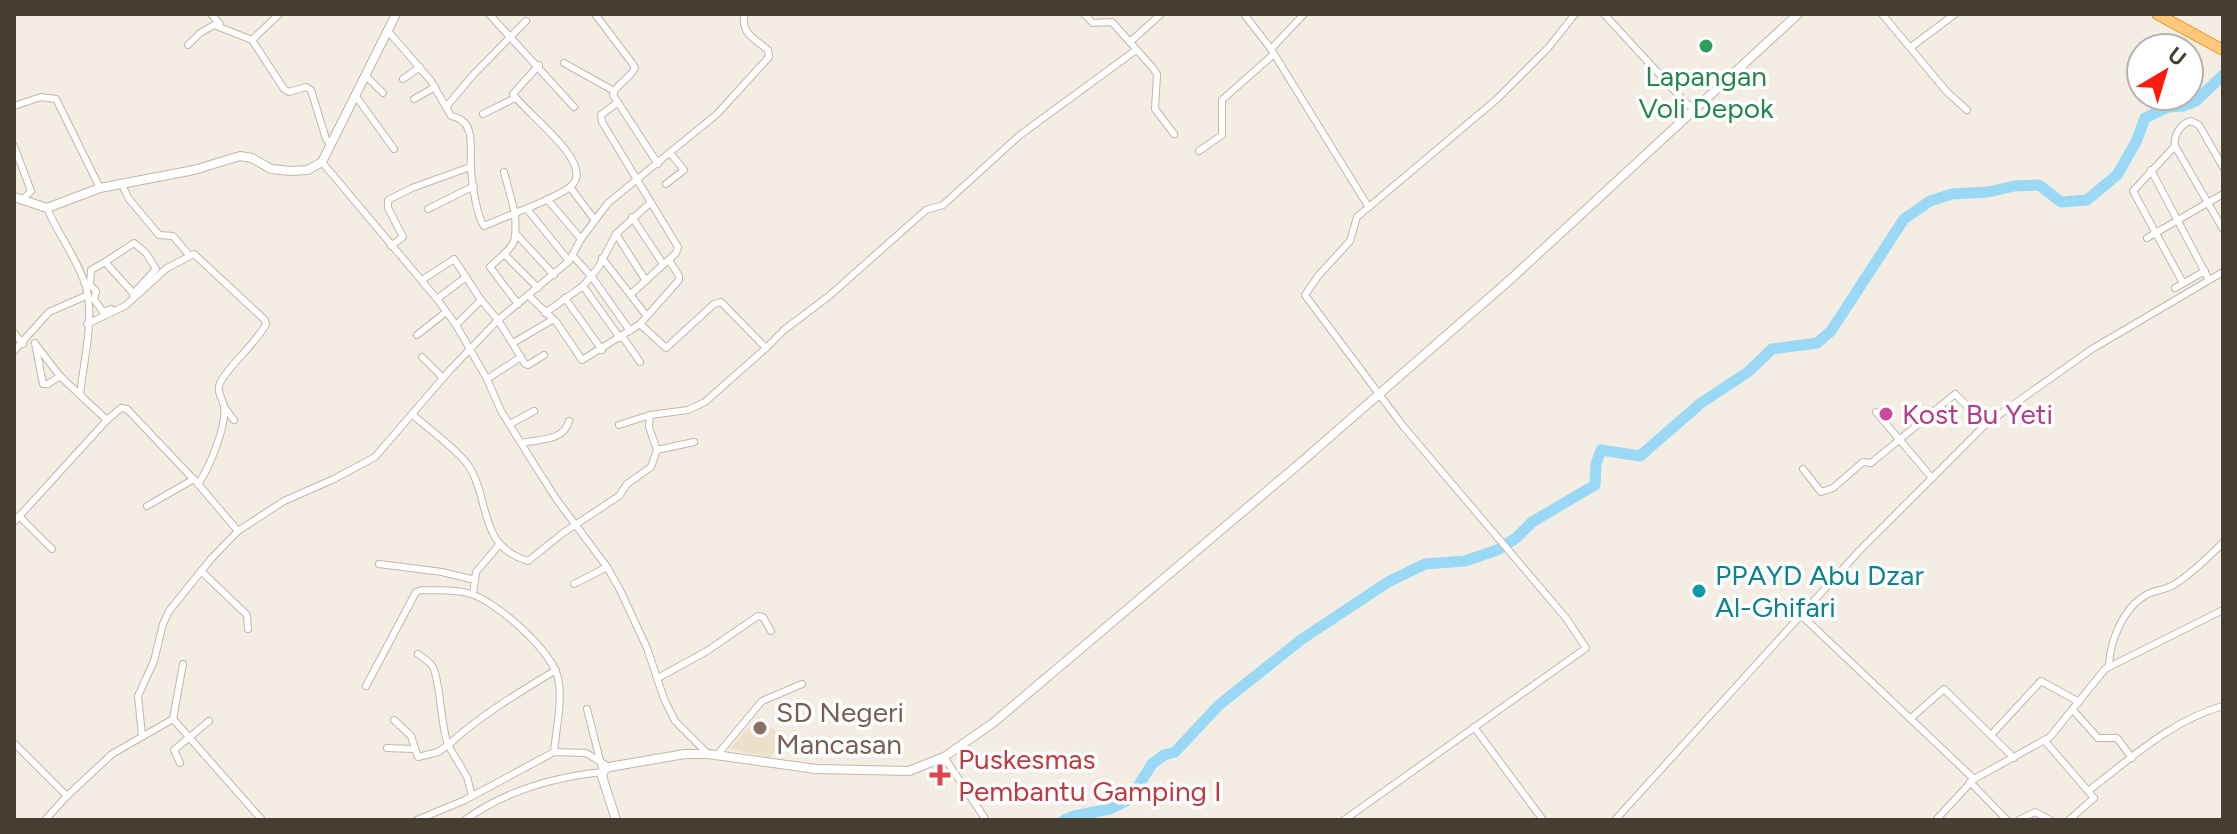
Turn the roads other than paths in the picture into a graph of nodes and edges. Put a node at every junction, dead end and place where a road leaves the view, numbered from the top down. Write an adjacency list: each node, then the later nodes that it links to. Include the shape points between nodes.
1 (211, 14): 18 (street)
2 (279, 14): 21 (street)
3 (396, 14): 19 (street)
4 (489, 14): 20 (street)
5 (595, 14): 34 (street, via 635,67)
6 (745, 14): 52 (street, via 747,33 769,57)
7 (1084, 14): 22 (street, via 1093,23 1112,22)
8 (1161, 14): 22 (street)
9 (1244, 14): 27 (street)
10 (1304, 14): 27 (street)
11 (1575, 14): 70 (street, via 1497,99)
12 (1604, 14): 43 (street)
13 (1798, 14): 43 (street)
14 (1882, 14): 24 (street)
15 (1955, 14): 24 (street)
16 (2157, 14): 26 (highway)
17 (526, 21): 20 (street)
18 (222, 27): 21 (street); 23 (street, via 211,26)
19 (388, 31): 30 (street); 31 (street)
20 (511, 37): 29 (street); 41 (street)
21 (252, 40): 47 (street, via 284,89 311,90)
22 (1131, 41): 25 (street)
23 (188, 45)
24 (1911, 47): 44 (street)
25 (1136, 50): 46 (street, via 1157,74 1155,109); 128 (street, via 1020,135 943,205 926,210)
26 (2223, 50)
27 (1273, 52): 51 (street, via 1222,100 1222,135); 70 (street)
28 (564, 63): 34 (street)
29 (539, 65): 37 (street, via 514,90); 42 (street)
30 (420, 67): 32 (street); 33 (street)
31 (366, 76): 35 (street); 36 (street)
32 (403, 79)
33 (435, 87): 38 (street); 41 (street)
34 (614, 91): 39 (street)
35 (383, 93)
36 (355, 95): 47 (street); 50 (street)
37 (515, 98): 45 (street); 63 (street, via 577,168)
38 (414, 99)
39 (618, 102): 54 (street); 59 (street, via 600,119)
40 (14, 106): 64 (street, via 41,97 56,99)
41 (446, 107): 55 (street, via 468,126)
42 (574, 107)
43 (1695, 110): 139 (street)
44 (1967, 110)
45 (483, 114)
46 (1174, 134)
47 (330, 144): 53 (street)
48 (14, 146): 66 (street, via 31,191)
49 (2175, 146): 56 (street, via 2185,123 2195,122); 57 (street); 68 (street)
50 (394, 149)
51 (1199, 151)
52 (671, 154): 54 (street); 61 (street, via 684,170)
53 (322, 162): 60 (street, via 291,171 240,156); 84 (street)
54 (658, 164): 59 (street)
55 (470, 167): 62 (street); 84 (street, via 391,198 388,205 403,237)
56 (2223, 167)
57 (2151, 170): 77 (street); 79 (street, via 2133,190)
58 (504, 172): 74 (street)
59 (638, 181): 69 (street); 76 (street)
60 (121, 183): 64 (street); 86 (street, via 159,235 173,236)
61 (666, 184)
62 (474, 186): 72 (street); 74 (street, via 484,226)
63 (570, 187): 67 (street); 76 (street)
64 (100, 188): 71 (street)
65 (2223, 194): 68 (street)
66 (18, 199): 71 (street)
67 (547, 199): 73 (street); 83 (street)
68 (2208, 202): 77 (street); 78 (street)
69 (650, 203): 75 (street); 90 (street, via 678,247)
70 (1368, 206): 139 (street, via 1357,217 1350,241 1305,299)
71 (47, 208): 100 (street)
72 (428, 209)
73 (527, 209): 74 (street); 87 (street)
74 (515, 213): 81 (street)
75 (632, 217): 80 (street); 90 (street)
76 (594, 219): 83 (street)
77 (2178, 220): 79 (street); 91 (street)
78 (2223, 229)
79 (2156, 233): 82 (street); 99 (street)
80 (616, 234): 88 (street); 98 (street)
81 (517, 235): 85 (street); 93 (street)
82 (2147, 238)
83 (581, 239): 87 (street)
84 (391, 246): 96 (street)
85 (504, 254): 102 (street); 111 (street, via 490,270)
86 (189, 255): 117 (street, via 125,306); 141 (street, via 198,256 266,324 222,380 218,394)
87 (571, 258): 93 (street); 95 (street)
88 (602, 258): 95 (street); 105 (street)
89 (105, 262): 100 (street, via 90,272); 104 (street); 104 (street, via 134,243 146,253 156,269)
90 (666, 262): 98 (street); 114 (street, via 679,278)
91 (2205, 271): 97 (street); 99 (street)
92 (2223, 272): 97 (street)
93 (554, 275): 102 (street)
94 (466, 277): 96 (street, via 452,259); 109 (street); 110 (street)
95 (592, 277): 101 (street); 120 (street)
96 (422, 280): 109 (street)
97 (2209, 280): 150 (street, via 2092,349)
98 (646, 281): 105 (street)
99 (2183, 283): 103 (street)
100 (88, 286): 107 (street)
101 (583, 286): 108 (street); 124 (street)
102 (538, 288): 106 (street)
103 (2175, 288)
104 (133, 293): 107 (street, via 103,312)
105 (631, 294): 114 (street)
106 (528, 295): 111 (street); 113 (street)
107 (91, 296): 117 (street); 122 (street, via 49,312)
108 (565, 298): 113 (street); 130 (street)
109 (437, 299): 112 (street)
110 (481, 300): 115 (street); 119 (street)
111 (518, 304): 115 (street)
112 (446, 312): 119 (street); 123 (street)
113 (545, 313): 116 (street)
114 (646, 315): 118 (street)
115 (498, 320): 126 (street); 129 (street)
116 (552, 320): 126 (street); 130 (street, via 582,360)
117 (87, 324): 140 (street)
118 (640, 324): 120 (street); 128 (street, via 666,348 721,302)
119 (456, 325): 129 (street)
120 (630, 331): 124 (street)
121 (14, 333): 127 (street)
122 (30, 335): 125 (street); 127 (street)
123 (417, 335)
124 (621, 337): 130 (street); 135 (street)
125 (35, 343): 136 (street); 136 (street, via 43,384)
126 (513, 343): 134 (street)
127 (23, 344): 131 (street)
128 (766, 348): 145 (street, via 705,402)
129 (469, 349): 137 (street); 138 (street)
130 (602, 350)
131 (14, 351)
132 (544, 355): 134 (street, via 528,365)
133 (422, 357): 137 (street)
134 (521, 357): 138 (street)
135 (640, 362)
136 (60, 376): 140 (street)
137 (443, 378): 144 (street)
138 (487, 379): 149 (street)
139 (1380, 393): 191 (street, via 1586,648); 202 (street, via 993,723)
140 (80, 395): 146 (street)
141 (225, 408): 147 (street); 158 (street, via 211,463)
142 (534, 411): 149 (street)
143 (1876, 412): 152 (street)
144 (412, 414): 162 (street, via 375,457 284,501); 164 (street, via 466,463)
145 (650, 415): 151 (street); 155 (street)
146 (107, 420): 158 (street, via 127,409); 160 (street)
147 (234, 420)
148 (569, 421): 154 (street, via 560,436)
149 (510, 424): 154 (street)
150 (1986, 424): 152 (street, via 1955,394); 157 (street)
151 (619, 425)
152 (1900, 440): 156 (street, via 1822,492); 157 (street)
153 (694, 442): 155 (street)
154 (522, 443): 161 (street)
155 (657, 450): 161 (street, via 651,467)
156 (1804, 470)
157 (1932, 478): 173 (street)
158 (196, 481): 159 (street); 162 (street)
159 (147, 506)
160 (16, 519): 165 (street)
161 (576, 525): 164 (street, via 528,561); 167 (street)
162 (238, 531): 168 (street)
163 (2223, 543): 178 (street, via 2183,579 2145,596 2128,612)
164 (499, 545): 169 (street)
165 (52, 549)
166 (379, 564): 169 (street)
167 (607, 567): 170 (street); 180 (street)
168 (201, 571): 174 (street, via 245,612); 192 (street, via 163,624 138,696)
169 (475, 580): 171 (street)
170 (574, 584)
171 (473, 594): 179 (street, via 501,609); 182 (street, via 416,592)
172 (2223, 610): 178 (street)
173 (1801, 615): 187 (street); 220 (street)
174 (248, 629)
175 (771, 631): 180 (street, via 758,616)
176 (418, 654): 197 (street, via 435,673)
177 (183, 664): 188 (street)
178 (2109, 666): 183 (street)
179 (556, 670): 197 (street); 200 (street)
180 (658, 678): 201 (street, via 675,721)
181 (802, 684): 201 (street, via 762,701)
182 (366, 686)
183 (2079, 702): 186 (street); 193 (street, via 2041,681)
184 (2223, 706): 204 (street, via 2191,717)
185 (587, 709): 205 (street)
186 (2073, 710): 195 (street); 204 (street, via 2098,738 2117,738)
187 (1911, 718): 193 (street, via 1944,689); 208 (street)
188 (173, 719): 192 (street); 194 (street)
189 (394, 720): 199 (street, via 411,736)
190 (209, 721): 194 (street)
191 (1474, 727): 218 (street); 219 (street)
192 (142, 735): 210 (street, via 112,754)
193 (1991, 735): 203 (street)
194 (191, 738): 206 (street, via 174,750); 213 (street)
195 (2045, 741): 203 (street); 209 (street)
196 (14, 743): 210 (street)
197 (448, 745): 199 (street, via 422,757); 211 (street)
198 (387, 748): 199 (street)
199 (413, 749)
200 (554, 752): 205 (street, via 586,753); 211 (street)
201 (713, 754): 202 (street, via 816,769 894,772); 207 (street)
202 (944, 757): 217 (street)
203 (2014, 758): 208 (street)
204 (2132, 758): 209 (street)
205 (599, 762): 207 (street)
206 (180, 763)
207 (606, 769): 215 (street, via 531,786); 216 (street, via 606,793)
208 (1972, 780): 221 (street); 222 (street)
209 (2088, 791): 225 (street, via 2094,798)
210 (67, 796): 212 (street)
211 (472, 796): 214 (street)
212 (45, 820)
213 (262, 820)
214 (417, 820)
215 (465, 820)
216 (616, 820)
217 (986, 820)
218 (1344, 820)
219 (1543, 820)
220 (1615, 820)
221 (1936, 820)
222 (2007, 820)
223 (2019, 820): 224 (street, via 2035,812)
224 (2050, 820)
225 (2069, 820)

